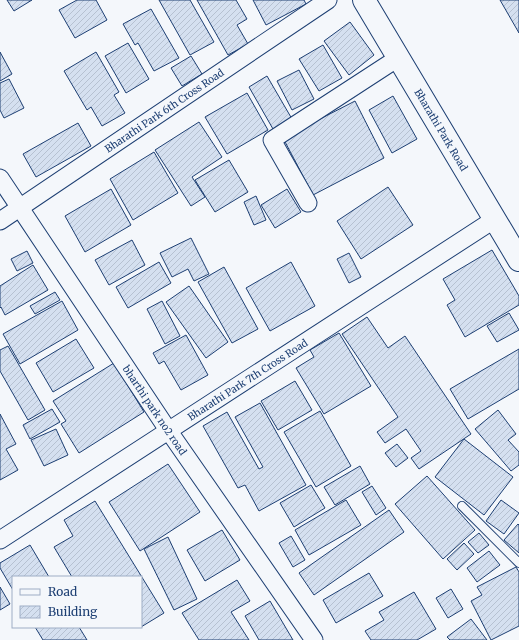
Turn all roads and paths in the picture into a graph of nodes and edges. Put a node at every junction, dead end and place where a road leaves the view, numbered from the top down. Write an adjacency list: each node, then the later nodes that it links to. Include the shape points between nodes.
1 (328, 0): 6 (street, Bharathi Park 6th Cross Road)
2 (364, 0): 3 (main road, Bharathi Park Road)
3 (398, 58): 5 (street, via 272,140); 7 (main road, Bharathi Park Road)
4 (0, 178): 6 (street, bharthi park no2 road)
5 (308, 203)
6 (20, 208): 8 (street, Bharathi Park 6th Cross Road); 10 (street, bharthi park no2 road)
7 (494, 219): 9 (main road, Bharathi Park Road); 10 (street, Bharathi Park 7th Cross Road)
8 (0, 221)
9 (519, 260)
10 (168, 430): 12 (street, Bharathi Park 7th Cross Road); 14 (street, bharthi park no2 road)
11 (462, 506): 13 (lane)
12 (0, 540)
13 (519, 563)
14 (314, 640)

